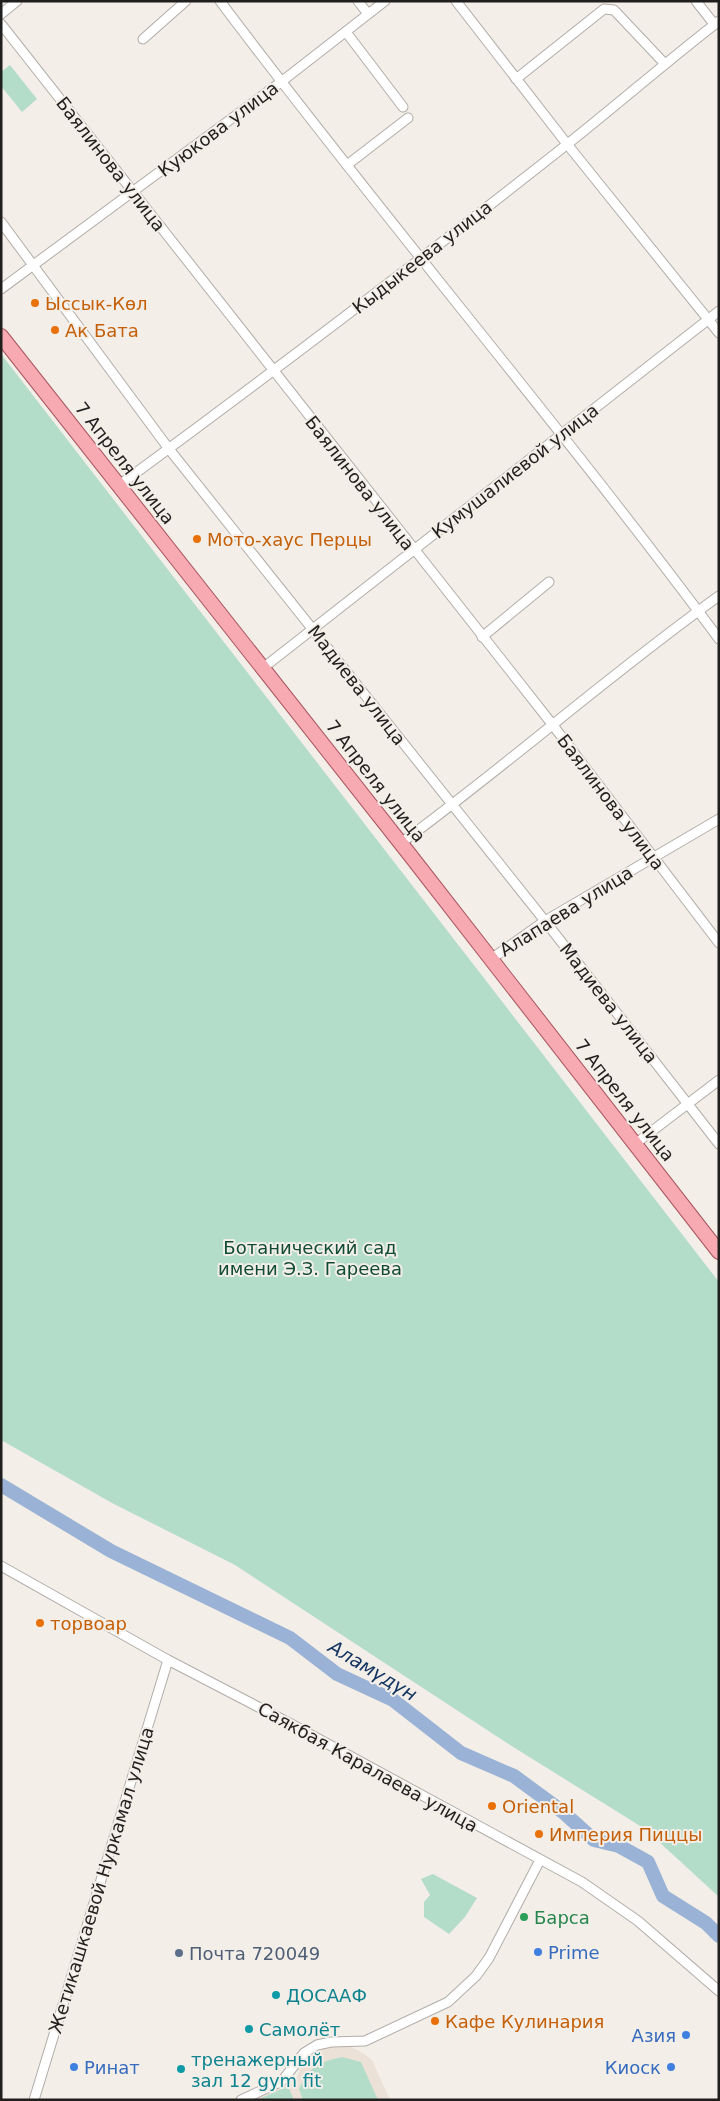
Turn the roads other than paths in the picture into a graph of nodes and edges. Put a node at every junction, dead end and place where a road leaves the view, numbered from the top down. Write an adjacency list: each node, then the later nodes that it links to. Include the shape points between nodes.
1 (17, 1): 8 (street)
2 (186, 1): 13 (street)
3 (220, 1): 16 (street)
4 (358, 1): 9 (street)
5 (385, 1): 9 (street, Куюкова улица)
6 (456, 1): 15 (street)
7 (696, 1): 10 (street)
8 (1, 14)
9 (368, 14): 12 (street, Куюкова улица)
10 (716, 22): 14 (street, Кыдыкеева улица)
11 (1, 24): 21 (street, Баялинова улица)
12 (346, 32): 16 (street, Куюкова улица); 17 (street)
13 (143, 39)
14 (665, 64): 15 (street, via 614,10 604,9); 19 (street, Кыдыкеева улица)
15 (516, 79): 19 (street)
16 (281, 82): 20 (street); 21 (street, Куюкова улица)
17 (403, 107)
18 (408, 118): 20 (street)
19 (567, 144): 23 (street, Кыдыкеева улица); 27 (street)
20 (347, 165): 23 (street)
21 (133, 192): 24 (street, Куюкова улица); 30 (street, Баялинова улица)
22 (1, 222): 24 (street, Мадиева улица)
23 (421, 258): 30 (street, Кыдыкеева улица); 31 (street)
24 (34, 265): 25 (street, Куюкова улица); 32 (street, Мадиева улица)
25 (1, 289)
26 (719, 311): 27 (street, Кумушалиевой улица)
27 (708, 319): 28 (street); 31 (street, Кумушалиевой улица)
28 (719, 333)
29 (1, 336): 33 (main road, 7 Апреля улица)
30 (274, 372): 32 (street, Кыдыкеева улица); 34 (street, Баялинова улица)
31 (561, 435): 34 (street, Кумушалиевой улица); 37 (street)
32 (169, 449): 33 (street, Кыдыкеева улица); 38 (street, Мадиева улица)
33 (118, 486): 41 (main road, 7 Апреля улица)
34 (414, 551): 38 (street, Кумушалиевой улица); 39 (street, Баялинова улица)
35 (549, 582): 39 (street)
36 (719, 596): 37 (street)
37 (698, 611): 40 (street); 42 (street)
38 (314, 630): 41 (street, Кумушалиевой улица); 43 (street, Мадиева улица)
39 (482, 637): 42 (street, Баялинова улица)
40 (719, 639)
41 (263, 668): 45 (main road, 7 Апреля улица)
42 (552, 724): 43 (street); 46 (street, Баялинова улица)
43 (452, 806): 45 (street); 47 (street, Мадиева улица)
44 (719, 820): 46 (street, Алапаева улица)
45 (401, 843): 49 (main road, 7 Апреля улица)
46 (653, 857): 47 (street, Алапаева улица); 48 (street, Баялинова улица)
47 (545, 921): 49 (street, Алапаева улица); 51 (street, Мадиева улица)
48 (719, 943)
49 (491, 959): 52 (main road, 7 Апреля улица)
50 (719, 1080): 51 (street)
51 (688, 1104): 52 (street); 53 (street, Мадиева улица)
52 (635, 1144): 54 (main road, 7 Апреля улица)
53 (719, 1144)
54 (719, 1252)
55 (1, 1566): 56 (street, Саякбая Каралаева улица)
56 (168, 1660): 57 (street, Саякбая Каралаева улица, via 300,1728); 59 (street, Жетикашкаевой Нуркамал улица)
57 (540, 1860): 58 (street, Саякбая Каралаева улица, via 582,1882 638,1921); 60 (street, via 489,1958 457,1995 441,2007 365,2041 317,2045 304,2052 282,2081)
58 (719, 1991)
59 (34, 2100)
60 (241, 2100)

